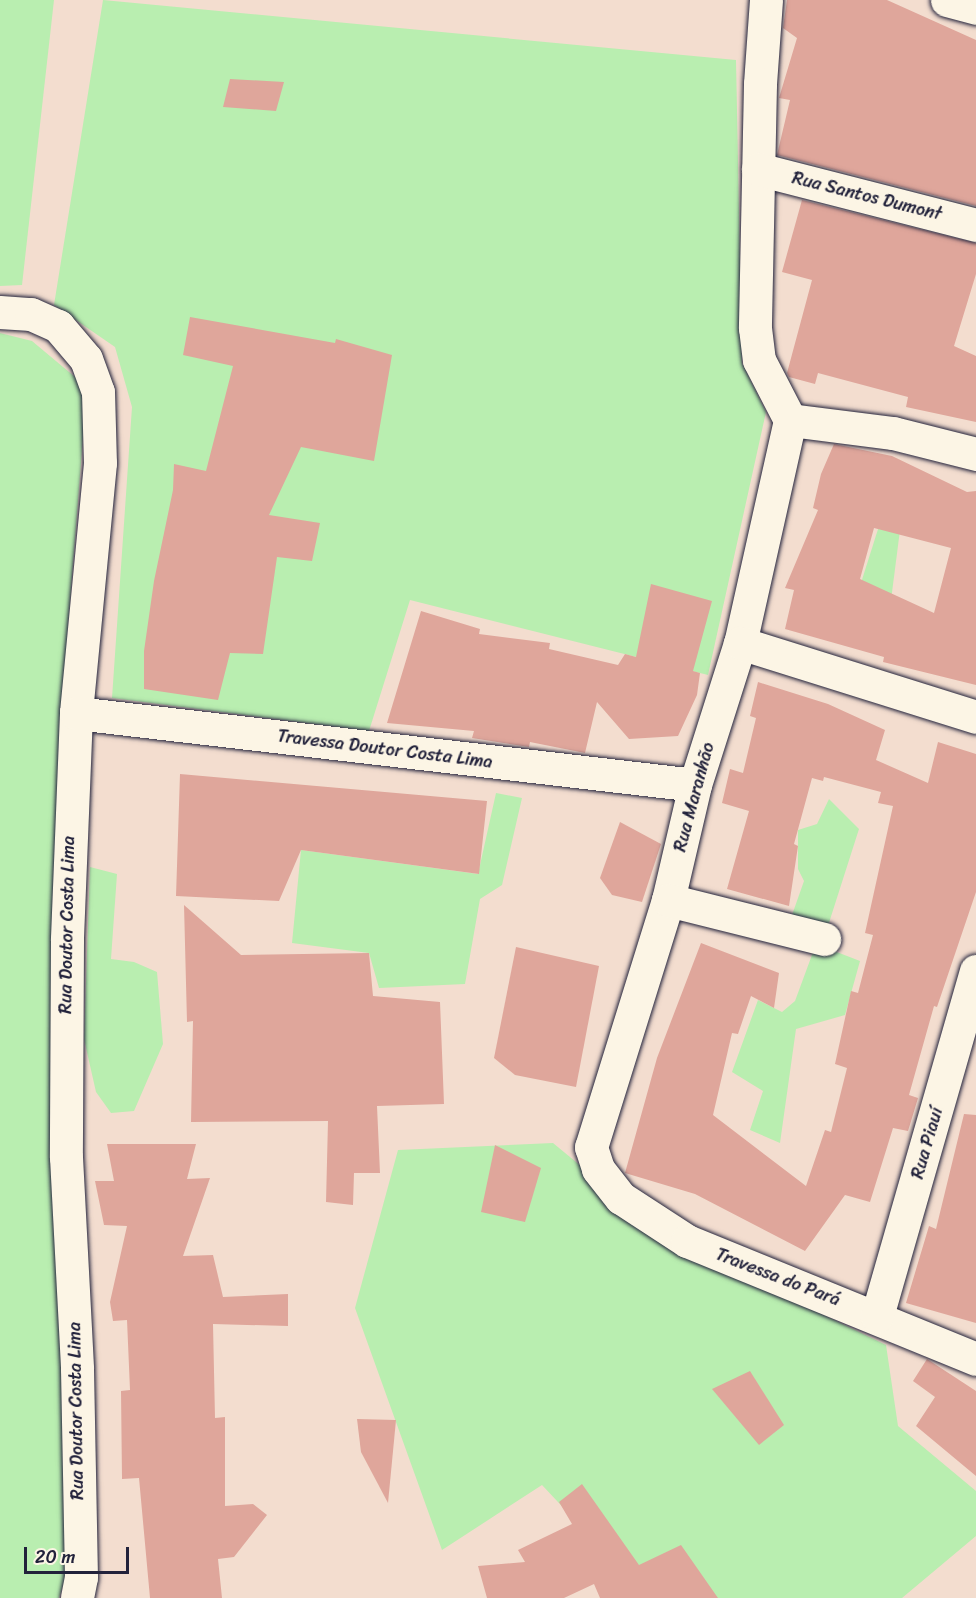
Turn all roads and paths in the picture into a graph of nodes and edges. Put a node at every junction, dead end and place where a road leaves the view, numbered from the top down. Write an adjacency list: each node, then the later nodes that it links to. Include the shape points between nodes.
1 (766, 0): 4 (street)
2 (947, 0): 3 (street)
3 (976, 8)
4 (758, 169): 5 (street, Rua Santos Dumont); 7 (street, via 755,328 759,360)
5 (976, 225)
6 (0, 312): 10 (street, Rua Doutor Costa Lima, via 31,314 58,326 74,340 86,359 98,392 100,463)
7 (790, 420): 8 (street, via 892,433); 9 (street, Rua Maranhão)
8 (976, 454)
9 (740, 643): 11 (street); 12 (street, Rua Maranhão)
10 (76, 713): 12 (street, Travessa Doutor Costa Lima); 19 (street, Rua Doutor Costa Lima, via 69,827 65,1038 81,1577)
11 (976, 717)
12 (694, 785): 13 (street, Rua Maranhão)
13 (668, 900): 14 (street); 16 (street, Rua Maranhão, via 594,1132 591,1147)
14 (824, 939)
15 (976, 970): 17 (street, Rua Piauí)
16 (598, 1169): 17 (street, Travessa do Pará, via 638,1212 687,1241)
17 (877, 1316): 18 (street, Travessa do Pará)
18 (976, 1359)
19 (77, 1598)

